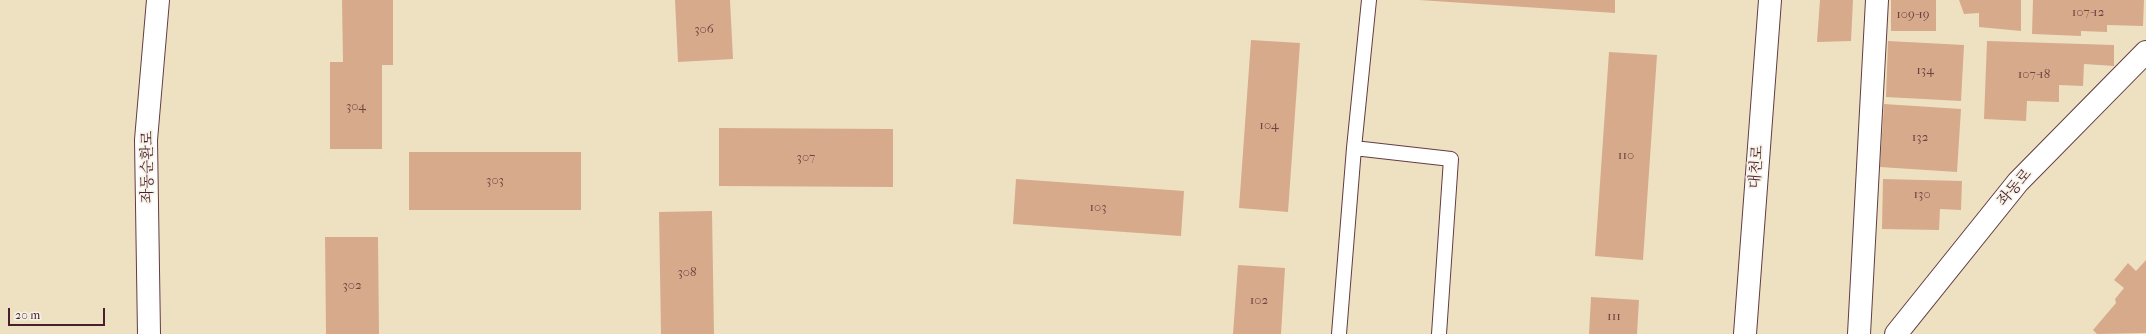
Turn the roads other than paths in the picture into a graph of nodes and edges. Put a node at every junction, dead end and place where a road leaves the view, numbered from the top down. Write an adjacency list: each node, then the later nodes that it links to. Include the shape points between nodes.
1 (158, 0): 7 (street, 좌동순환로, via 146,140)
2 (1369, 0): 6 (lane)
3 (1770, 0): 10 (street, 대천로)
4 (1877, 0): 11 (street)
5 (2146, 52): 12 (street, 좌동로, via 2018,182)
6 (1354, 148): 8 (lane); 9 (lane, via 1451,159)
7 (149, 334)
8 (1339, 334)
9 (1439, 334)
10 (1745, 334)
11 (1858, 334)
12 (1896, 334)

